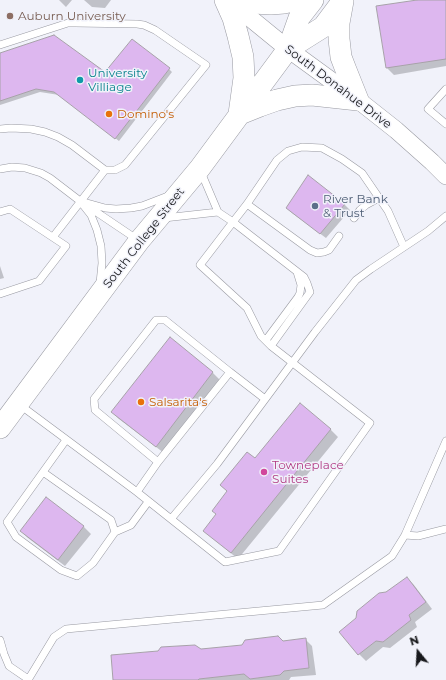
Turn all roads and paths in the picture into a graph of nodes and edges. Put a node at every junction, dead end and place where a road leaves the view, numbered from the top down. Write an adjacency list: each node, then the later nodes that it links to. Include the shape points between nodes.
1 (227, 0): 7 (street, South Donahue Drive); 10 (main road, via 243,57 244,78)
2 (238, 0): 3 (main road, via 271,4)
3 (298, 0)
4 (313, 0): 7 (main road, South College Street, via 299,18)
5 (344, 1): 7 (main road, South College Street, via 323,27); 9 (main road, via 339,23 341,57)
6 (0, 45): 15 (lane, via 68,24 144,24 206,65 125,165 115,170)
7 (288, 49): 9 (street, South Donahue Drive); 10 (main road, South College Street)
8 (446, 89): 11 (lane, via 428,109)
9 (358, 100): 10 (main road, via 312,95 295,96); 16 (street, South Donahue Drive, via 396,130)
10 (239, 114): 13 (main road, South College Street)
11 (446, 124)
12 (0, 129): 15 (lane, via 31,129 45,132 72,145)
13 (200, 168): 17 (main road, South College Street); 22 (lane)
14 (0, 169): 19 (lane, via 12,167 37,171)
15 (105, 170): 19 (lane)
16 (446, 176)
17 (182, 189): 19 (lane, via 142,206 130,208 105,208); 24 (main road, South College Street)
18 (379, 198): 20 (lane, via 362,173 342,159 322,148 302,147 288,151 277,160); 25 (lane, via 366,205); 30 (lane, via 388,211)
19 (80, 201): 28 (lane); 29 (lane); 32 (lane, via 91,215 101,246)
20 (247, 204): 26 (lane); 27 (lane, via 317,253 329,250)
21 (0, 212): 28 (lane, via 10,209)
22 (218, 212): 24 (lane); 26 (lane)
23 (446, 216): 30 (lane)
24 (158, 218): 29 (main road, South College Street)
25 (354, 218)
26 (233, 222): 33 (lane, via 200,265 247,308 261,336); 33 (lane, via 304,278 310,292)
27 (339, 236)
28 (53, 237): 31 (lane, via 66,246 39,281)
29 (139, 241): 32 (main road, South College Street)
30 (404, 247): 34 (lane, via 356,280)
31 (0, 294)
32 (98, 296): 37 (main road, South College Street)
33 (268, 343): 34 (lane)
34 (293, 363): 36 (lane); 45 (lane, via 370,423 279,551 225,562)
35 (230, 372): 36 (lane); 41 (lane); 41 (lane, via 165,320 156,320 94,399 95,410)
36 (265, 399): 45 (lane)
37 (18, 404): 38 (main road, South College Street); 39 (lane)
38 (0, 428)
39 (66, 440): 42 (lane); 43 (lane)
40 (446, 441): 48 (lane)
41 (158, 462): 43 (lane)
42 (43, 472): 47 (lane, via 111,520); 47 (lane, via 7,522 16,537 61,570 77,576 93,563)
43 (137, 492): 44 (lane)
44 (148, 502): 45 (lane); 47 (lane, via 131,525)
45 (171, 519)
46 (446, 529): 48 (lane, via 418,536)
47 (115, 532)
48 (405, 535): 50 (lane, via 392,556 323,605 66,629 54,637)
49 (0, 640): 50 (lane, via 9,666)
50 (28, 680)

